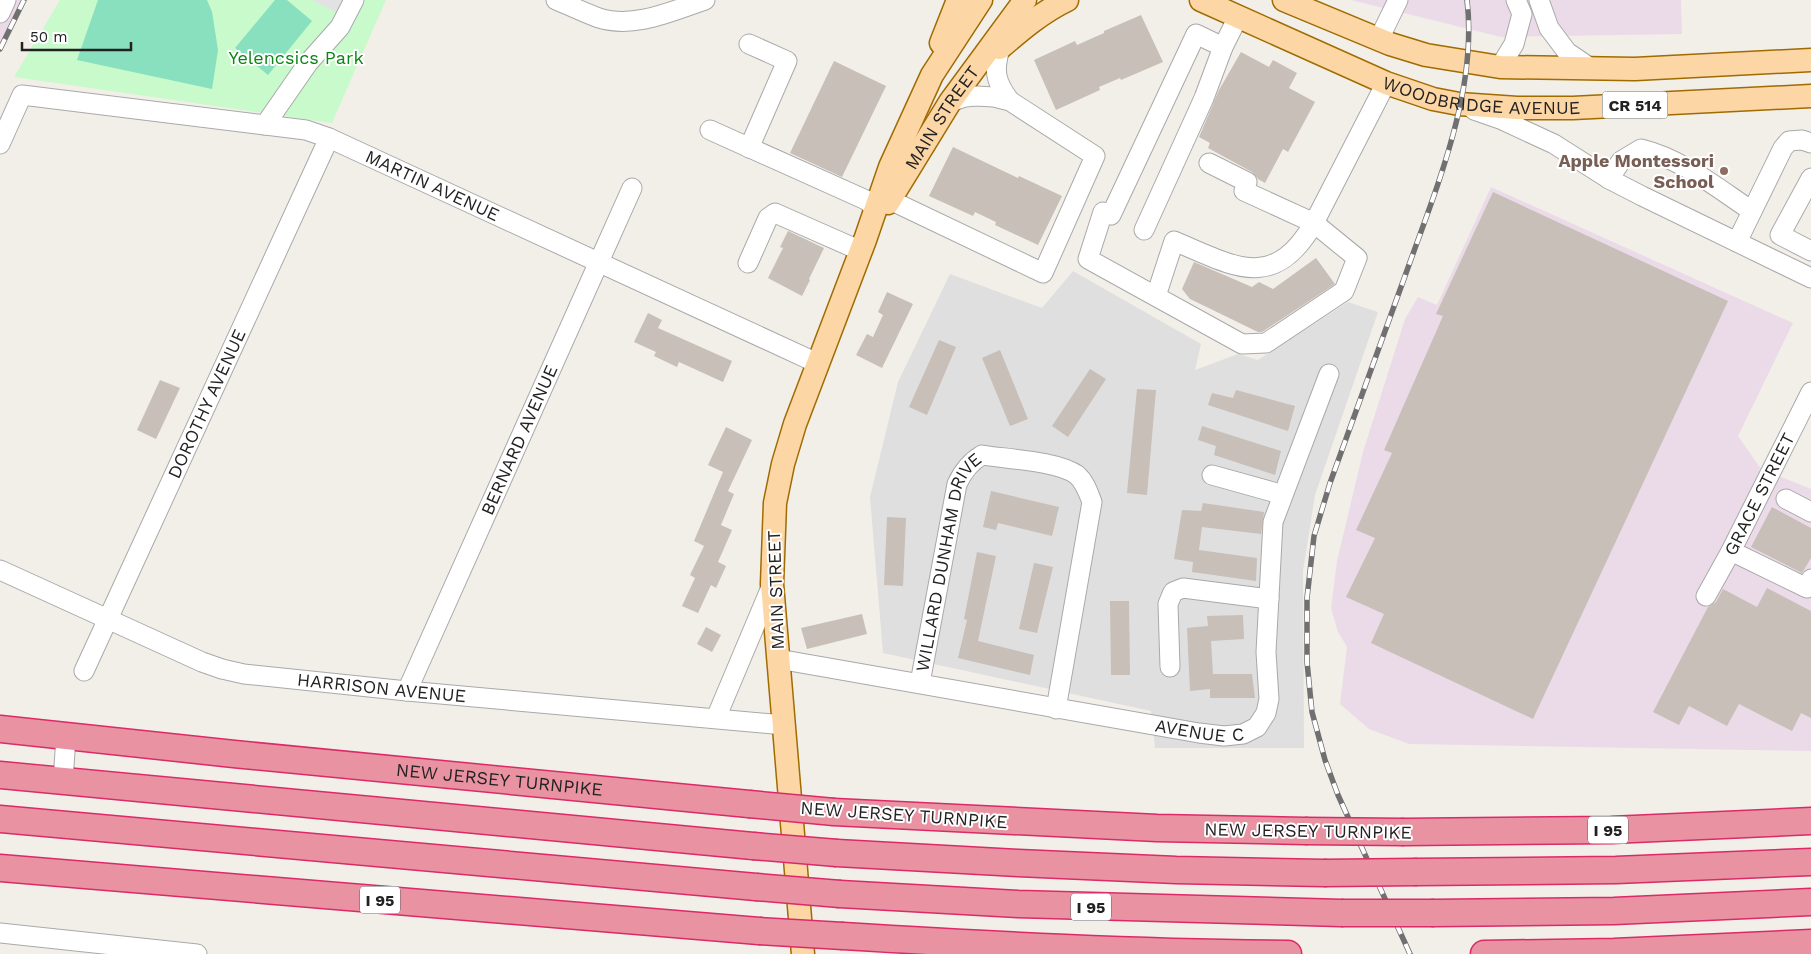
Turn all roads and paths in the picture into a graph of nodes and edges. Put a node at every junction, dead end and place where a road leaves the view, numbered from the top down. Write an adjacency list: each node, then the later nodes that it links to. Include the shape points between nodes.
1 (6, 0): 15 (street)
2 (354, 0): 32 (street, via 340,27 308,62)
3 (556, 0): 4 (street, via 601,18 626,22)
4 (703, 0)
5 (958, 0): 26 (main road)
6 (981, 0): 26 (main road, MAIN STREET)
7 (1025, 0): 25 (main road, MAIN STREET)
8 (1067, 0): 21 (main road, via 1029,23)
9 (1201, 0): 17 (main road, WOODBRIDGE AVENUE / CR 514)
10 (1284, 0): 16 (main road, WOODBRIDGE AVENUE / CR 514)
11 (1298, 0): 16 (main road)
12 (1398, 0): 18 (street)
13 (1516, 0): 23 (street, via 1522,14 1514,44)
14 (1539, 0): 24 (street, via 1549,28 1567,52)
15 (0, 13)
16 (1321, 15): 18 (main road, WOODBRIDGE AVENUE / CR 514)
17 (1238, 17): 20 (street); 27 (main road, WOODBRIDGE AVENUE / CR 514)
18 (1379, 39): 23 (main road, WOODBRIDGE AVENUE / CR 514, via 1426,55)
19 (749, 44): 37 (street, via 787,61)
20 (1224, 47): 45 (street); 54 (street, via 1196,34 1107,213 1088,259)
21 (1000, 49): 25 (main road); 29 (street, via 996,76)
22 (1811, 60): 24 (main road, WOODBRIDGE AVENUE / CR 514)
23 (1500, 67): 24 (main road, WOODBRIDGE AVENUE / CR 514)
24 (1592, 69)
25 (971, 74): 30 (main road, MAIN STREET)
26 (932, 75): 42 (main road, MAIN STREET, via 890,167)
27 (1386, 83): 31 (main road, WOODBRIDGE AVENUE / CR 514); 44 (street)
28 (1811, 96): 31 (main road, WOODBRIDGE AVENUE / CR 514, via 1573,108)
29 (1010, 101): 30 (street, via 976,96); 42 (street, via 1095,156 1043,274)
30 (950, 102): 42 (main road, MAIN STREET)
31 (1459, 104): 39 (street, via 1554,144)
32 (265, 125): 34 (street, MARTIN AVENUE, via 306,130); 36 (street, MARTIN AVENUE, via 22,95)
33 (710, 130): 37 (street)
34 (329, 138): 52 (street, MARTIN AVENUE); 68 (street, DOROTHY AVENUE)
35 (1811, 143): 43 (street, via 1789,141)
36 (0, 144)
37 (749, 148): 42 (street, via 866,200)
38 (1209, 163): 44 (street, via 1247,182 1244,191)
39 (1609, 178): 43 (street, via 1621,161 1641,149 1685,167); 47 (street)
40 (1811, 178): 46 (street)
41 (632, 188): 52 (street, BERNARD AVENUE)
42 (883, 204): 48 (main road, MAIN STREET)
43 (1752, 211): 47 (street)
44 (1314, 223): 54 (street, via 1290,255 1280,262 1259,268 1245,268 1174,241); 54 (street, via 1357,258 1344,291 1266,343 1242,344)
45 (1144, 230)
46 (1780, 235): 49 (street); 50 (street)
47 (1737, 242): 50 (street)
48 (863, 246): 51 (street, via 775,212 768,218); 55 (main road, MAIN STREET)
49 (1811, 251)
50 (1768, 258): 53 (street)
51 (748, 263)
52 (598, 264): 55 (street, MARTIN AVENUE); 73 (street, BERNARD AVENUE)
53 (1811, 278)
54 (1156, 296)
55 (817, 364): 65 (main road, MAIN STREET, via 786,456 775,503)
56 (1329, 374): 59 (street, AVENUE C)
57 (1811, 392): 62 (street, GRACE STREET)
58 (1212, 475): 59 (street, via 1273,492)
59 (1282, 498): 67 (street, AVENUE C, via 1273,522)
60 (1786, 499): 61 (street)
61 (1811, 512)
62 (1731, 551): 64 (street, via 1807,588); 66 (street, GRACE STREET)
63 (0, 570): 68 (street, HARRISON AVENUE)
64 (1811, 579)
65 (772, 584): 69 (main road, MAIN STREET); 75 (street)
66 (1706, 596)
67 (1269, 599): 70 (street, via 1183,588 1174,592 1168,604); 74 (street, AVENUE C, via 1266,652 1269,699 1266,713 1257,727 1243,734 1224,736)
68 (109, 620): 71 (street, DOROTHY AVENUE); 73 (street, HARRISON AVENUE, via 222,669)
69 (778, 659): 72 (street, AVENUE C); 76 (main road, MAIN STREET)
70 (1170, 668)
71 (84, 671)
72 (920, 683): 74 (street, AVENUE C); 74 (street, WILLARD DUNHAM DRIVE, via 957,484 962,475 973,460 982,455 1061,467 1077,475 1087,487 1092,502)
73 (406, 691): 75 (street, HARRISON AVENUE)
74 (1056, 709)
75 (716, 718): 76 (street, HARRISON AVENUE)
76 (784, 725): 89 (main road, MAIN STREET)
77 (0, 729): 78 (highway, NEW JERSEY TURNPIKE / I 95)
78 (66, 737): 80 (street); 82 (highway, NEW JERSEY TURNPIKE / I 95, bridge, via 834,812 1148,828 1404,832 1611,830)
79 (0, 775): 80 (highway, I 95)
80 (63, 780): 83 (highway, I 95, bridge, via 837,853 1166,870 1324,873 1616,870)
81 (0, 819): 85 (highway, I 95, bridge, via 756,888 1018,904 1434,913 1614,911)
82 (1811, 821)
83 (1811, 862)
84 (0, 868): 90 (highway, I 95, bridge, via 843,936 1185,953)
85 (1811, 902)
86 (0, 933): 88 (street)
87 (1811, 943): 91 (highway)
88 (197, 954)
89 (803, 954)
90 (1288, 954)
91 (1484, 954)

